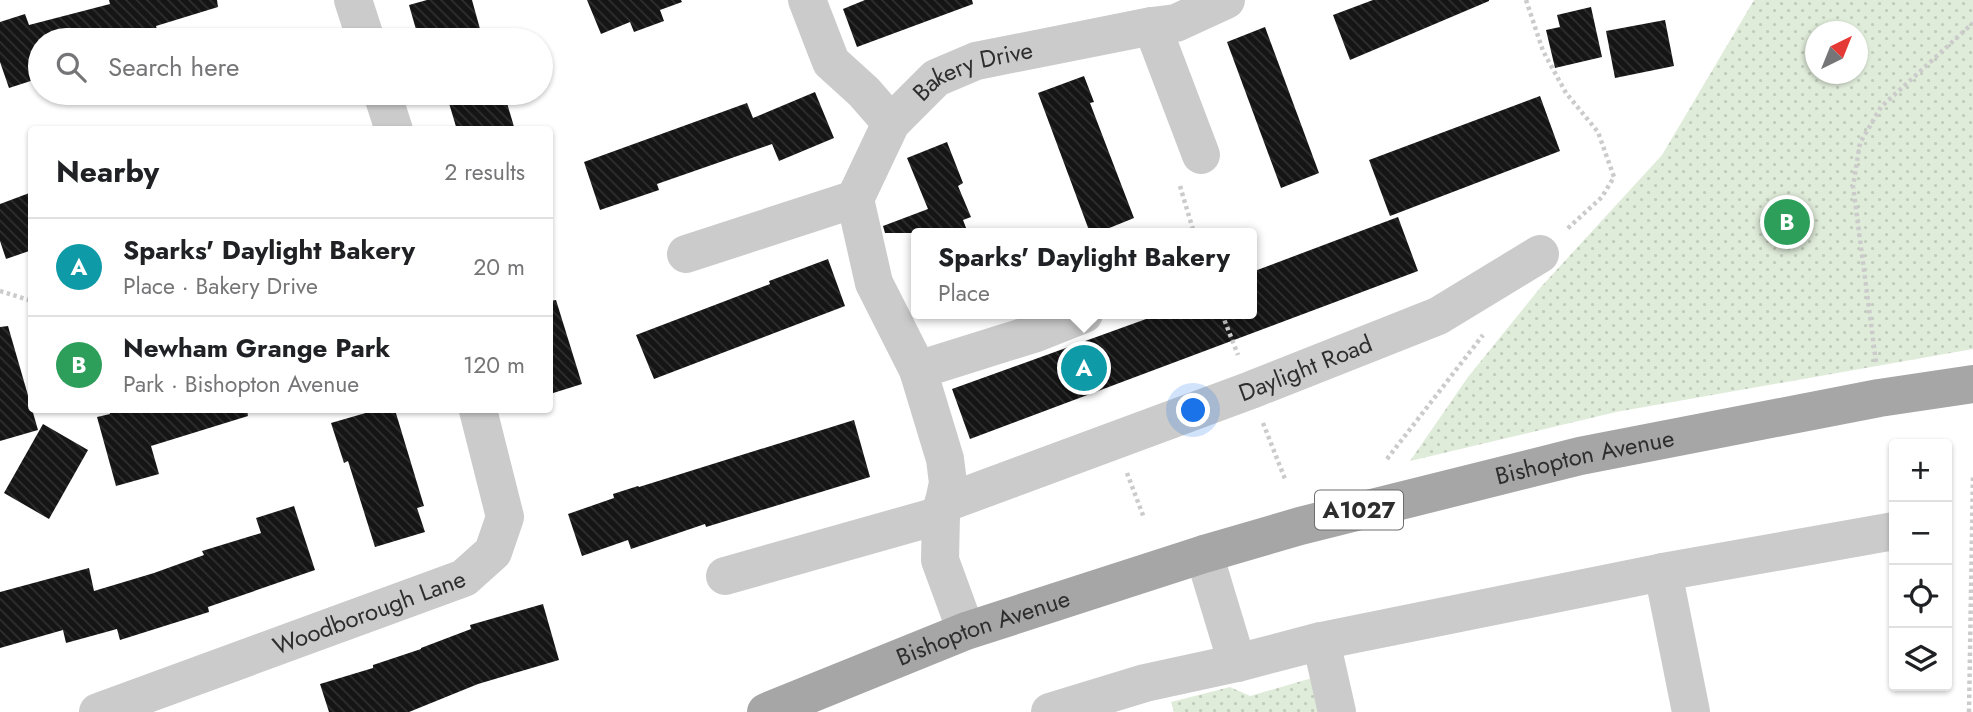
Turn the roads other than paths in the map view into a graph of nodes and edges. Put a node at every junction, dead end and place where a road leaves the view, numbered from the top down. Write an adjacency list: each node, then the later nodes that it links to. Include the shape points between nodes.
1 (353, 0): 5 (street)
2 (807, 0): 7 (street, via 831,62)
3 (1226, 0): 4 (street, Bakery Drive, via 1176,23)
4 (1152, 26): 7 (street, Bakery Drive, via 976,61 936,78); 9 (street)
5 (362, 28)
6 (386, 105): 8 (street)
7 (891, 122): 10 (street, Bakery Drive)
8 (393, 126)
9 (1201, 155)
10 (855, 199): 11 (street); 14 (street, via 874,283)
11 (686, 254)
12 (1540, 254): 17 (street, Daylight Road, via 1438,316)
13 (1071, 319): 14 (street)
14 (918, 370): 17 (street, via 945,459 948,483)
15 (1973, 384): 19 (main road, Bishopton Avenue / A1027, via 1580,456)
16 (479, 413): 26 (street, Woodborough Lane, via 505,517 493,552 464,578)
17 (942, 509): 21 (street); 22 (street, via 940,559)
18 (1889, 532): 20 (street)
19 (1204, 554): 22 (main road, Bishopton Avenue / A1027); 24 (street)
20 (1663, 572): 23 (street); 30 (street)
21 (725, 576)
22 (966, 631): 27 (main road, Bishopton Avenue / A1027)
23 (1321, 641): 24 (street); 29 (street)
24 (1237, 663): 25 (street)
25 (1151, 697): 28 (street)
26 (98, 712)
27 (766, 712)
28 (1050, 712)
29 (1337, 712)
30 (1691, 712)

